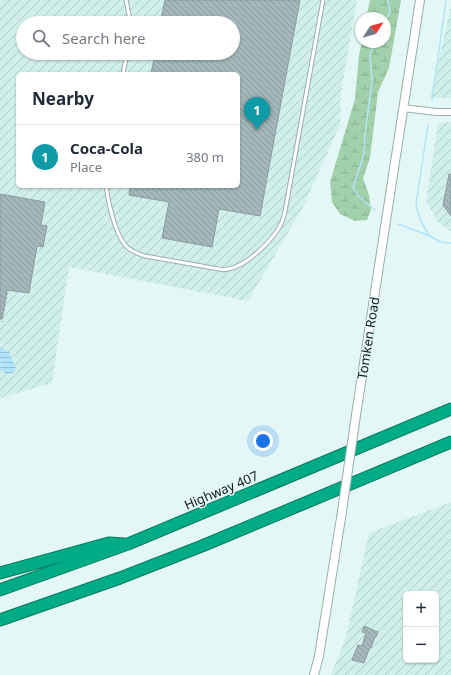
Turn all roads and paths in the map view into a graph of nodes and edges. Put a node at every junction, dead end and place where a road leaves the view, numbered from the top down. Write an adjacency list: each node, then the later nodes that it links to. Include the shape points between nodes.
1 (126, 0): 4 (lane)
2 (323, 0): 9 (lane, via 286,206 281,224 261,249 247,260 227,270 135,253 120,237)
3 (420, 0): 7 (main road, Tomken Road)
4 (129, 16)
5 (126, 60): 6 (lane)
6 (123, 72)
7 (403, 108): 8 (street); 18 (main road, Tomken Road, bridge, via 341,518)
8 (451, 112)
9 (106, 188)
10 (8, 292): 11 (path)
11 (2, 322)
12 (451, 409): 14 (highway, Highway 407)
13 (451, 442): 17 (highway, via 202,546)
14 (128, 544): 15 (highway, via 108,543); 16 (highway, Highway 407)
15 (0, 573)
16 (0, 590)
17 (0, 620)
18 (314, 675)

